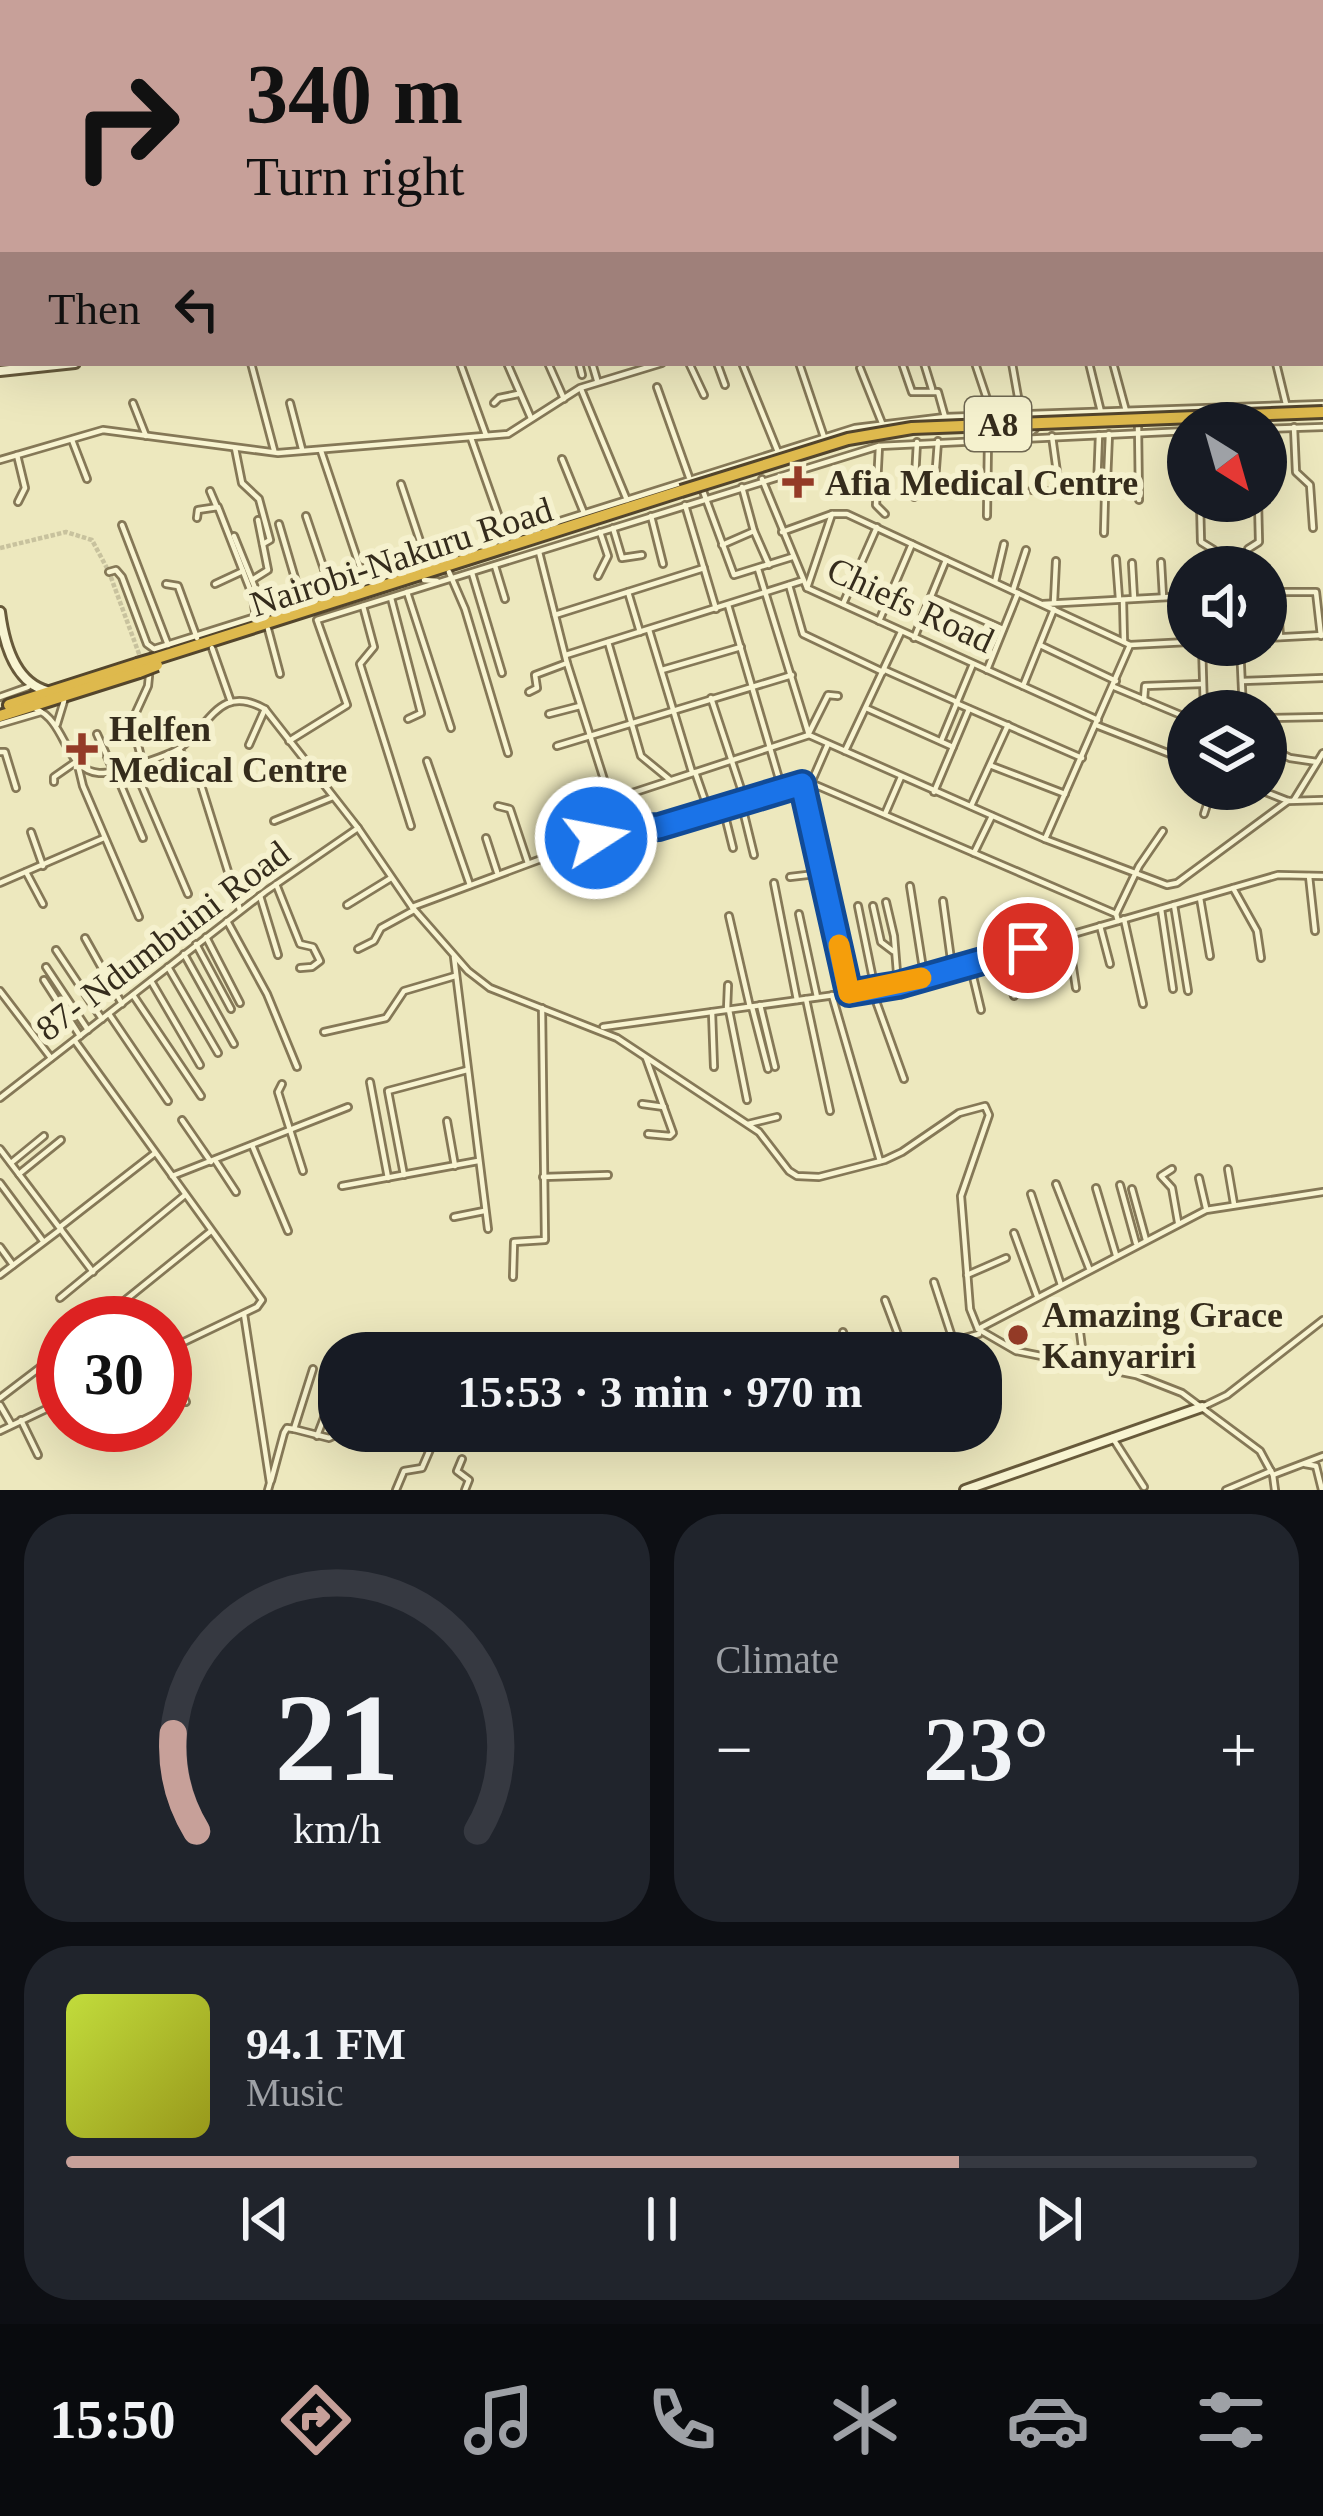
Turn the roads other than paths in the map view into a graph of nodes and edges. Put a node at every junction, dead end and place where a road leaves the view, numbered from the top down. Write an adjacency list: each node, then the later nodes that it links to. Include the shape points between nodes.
1 (251, 366): 70 (street)
2 (461, 366): 56 (street)
3 (508, 366): 45 (street)
4 (549, 366): 29 (street)
5 (580, 366): 21 (street)
6 (593, 366): 23 (street)
7 (609, 366): 22 (street)
8 (652, 366): 22 (street)
9 (690, 366): 28 (street)
10 (718, 366): 24 (street)
11 (743, 366): 69 (street)
12 (800, 366): 59 (street)
13 (903, 366): 27 (street, via 913,392)
14 (925, 366): 27 (street)
15 (976, 366): 41 (street)
16 (1013, 366): 42 (street)
17 (1089, 366): 38 (street)
18 (1114, 366): 36 (street)
19 (1277, 366): 30 (street)
20 (860, 368): 46 (street)
21 (582, 375)
22 (613, 377): 23 (street)
23 (598, 382): 26 (street)
24 (725, 385)
25 (657, 387): 78 (street)
26 (580, 388): 29 (street); 89 (street)
27 (932, 389): 43 (street)
28 (704, 395)
29 (565, 399): 45 (street)
30 (1286, 402)
31 (133, 403): 57 (street)
32 (290, 403): 68 (street)
33 (494, 404): 45 (street, via 515,392)
34 (1287, 404): 37 (street)
35 (1287, 410): 37 (highway, A8, bridge)
36 (1126, 411): 38 (street); 39 (street)
37 (1323, 411): 40 (highway, A8, bridge)
38 (1101, 412): 42 (street)
39 (1167, 413)
40 (1287, 413)
41 (992, 414): 42 (street); 43 (street)
42 (1021, 414)
43 (944, 417): 46 (street)
44 (1167, 419): 75 (highway, A8, bridge, via 912,428)
45 (531, 420): 56 (street, via 508,434)
46 (882, 423): 59 (street)
47 (1167, 426): 51 (highway, A8, bridge)
48 (1323, 427): 50 (street)
49 (1287, 428): 50 (street)
50 (1294, 428): 105 (street, via 1296,472 1310,484)
51 (1138, 429): 52 (street); 53 (highway, A8, bridge); 55 (street); 90 (street)
52 (1167, 430)
53 (1030, 433): 58 (street); 61 (street); 86 (highway, A8, bridge, via 878,439)
54 (1099, 434): 55 (street); 58 (street); 111 (street)
55 (1108, 434): 79 (street)
56 (485, 435): 60 (street)
57 (146, 436): 62 (street, via 103,430); 66 (street)
58 (1052, 436): 82 (street, via 1059,488)
59 (824, 437): 69 (street)
60 (471, 438): 67 (street); 113 (street)
61 (988, 439): 63 (street); 98 (street)
62 (72, 440): 71 (street); 76 (street)
63 (938, 440): 64 (street); 85 (street)
64 (917, 442): 65 (street); 87 (street)
65 (879, 446): 77 (street); 95 (street, via 877,505)
66 (236, 448): 70 (street); 115 (street, via 242,483 260,503 270,540)
67 (321, 451): 68 (street); 141 (street)
68 (303, 452): 70 (street)
69 (778, 452): 75 (street)
70 (274, 453)
71 (17, 454): 73 (street); 91 (street, via 25,488)
72 (562, 459): 93 (street)
73 (0, 460)
74 (325, 470): 141 (street)
75 (723, 473): 78 (street); 88 (highway, A8, bridge)
76 (87, 479)
77 (762, 479): 81 (street); 110 (street, Chiefs Road)
78 (690, 480): 84 (street)
79 (1108, 481)
80 (401, 484): 135 (street)
81 (742, 487): 86 (street); 108 (street)
82 (1032, 490)
83 (210, 491): 92 (street)
84 (665, 492): 88 (highway, A8); 89 (street); 135 (highway, A8)
85 (934, 494)
86 (704, 495): 88 (highway, A8, bridge); 116 (street)
87 (914, 497)
88 (683, 498): 97 (street); 127 (highway, Nairobi-Nakuru Road / A8); 132 (street)
89 (627, 500): 93 (street)
90 (1138, 500)
91 (18, 502)
92 (216, 506): 99 (street, via 198,510); 102 (street)
93 (584, 513): 113 (street)
94 (832, 514): 104 (street); 110 (street); 145 (street)
95 (885, 514)
96 (306, 516): 148 (street)
97 (651, 516): 107 (street); 130 (street)
98 (987, 516)
99 (197, 518)
100 (258, 520): 115 (street)
101 (279, 524): 160 (street)
102 (224, 525): 106 (street); 134 (street)
103 (122, 526): 185 (street)
104 (878, 526): 114 (street); 162 (street)
105 (1313, 527)
106 (214, 528)
107 (613, 528): 109 (street); 122 (street, via 622,558)
108 (754, 531): 116 (street); 131 (street)
109 (600, 532): 118 (street); 120 (street)
110 (782, 532): 123 (street, Chiefs Road)
111 (1104, 533)
112 (234, 536): 140 (street)
113 (506, 537): 135 (street)
114 (913, 543): 125 (street); 171 (street)
115 (263, 544): 140 (street, via 268,570)
116 (722, 544): 133 (street, via 734,575)
117 (1004, 544): 142 (street)
118 (606, 550): 121 (street); 138 (street)
119 (1026, 550): 151 (street)
120 (538, 552): 127 (street); 168 (street)
121 (595, 553)
122 (642, 555)
123 (791, 557): 131 (street); 145 (street, Chiefs Road)
124 (1116, 559): 159 (street)
125 (947, 560): 142 (street); 153 (street)
126 (1056, 561): 164 (street)
127 (499, 562): 137 (street); 139 (highway, Nairobi-Nakuru Road / A8); 158 (street)
128 (1161, 562): 154 (street)
129 (1132, 563): 157 (street)
130 (663, 564)
131 (769, 565): 133 (street)
132 (704, 568): 150 (street); 165 (street)
133 (758, 568): 152 (street)
134 (243, 571): 144 (street); 170 (street)
135 (427, 571): 139 (highway, Nairobi-Nakuru Road / A8); 141 (street); 161 (highway, Nairobi-Nakuru Road / A8); 175 (highway, A8)
136 (110, 572): 189 (street, via 122,577)
137 (472, 573): 139 (street); 199 (street)
138 (598, 576)
139 (448, 577): 149 (street); 251 (street)
140 (252, 580): 167 (street)
141 (364, 582): 148 (street)
142 (994, 582): 151 (street)
143 (166, 584): 180 (street, via 178,586)
144 (215, 584)
145 (804, 584): 146 (street); 162 (street, Chiefs Road)
146 (789, 585): 152 (street); 197 (street, via 803,634)
147 (1287, 591): 178 (street, via 1318,593)
148 (332, 592): 160 (street)
149 (407, 592): 156 (street); 236 (street)
150 (628, 592): 168 (street); 176 (street)
151 (1016, 592): 164 (street); 174 (street)
152 (766, 593): 163 (street); 200 (street)
153 (931, 597): 174 (street); 181 (street)
154 (1163, 597): 155 (street); 157 (street)
155 (1167, 597)
156 (391, 598): 161 (street); 231 (street, via 421,713)
157 (1134, 598): 159 (street)
158 (505, 599)
159 (1121, 599): 164 (street); 184 (street)
160 (302, 602): 167 (street)
161 (366, 603): 169 (highway, Nairobi-Nakuru Road / A8); 290 (street, via 374,647 360,664)
162 (843, 604): 171 (street, Chiefs Road)
163 (728, 605): 165 (street); 187 (street)
164 (1054, 606): 184 (street); 186 (street)
165 (716, 608): 173 (street)
166 (0, 612): 205 (street, via 8,649)
167 (266, 615): 170 (street)
168 (555, 615): 190 (street)
169 (317, 617): 172 (highway, Nairobi-Nakuru Road / A8); 240 (street, via 346,705)
170 (256, 618): 175 (street)
171 (879, 621): 177 (street, Chiefs Road)
172 (268, 629): 188 (highway, Nairobi-Nakuru Road / A8); 198 (street)
173 (649, 629): 176 (street); 195 (street)
174 (1003, 629): 196 (street)
175 (232, 630): 180 (street); 189 (highway, A8)
176 (640, 632): 182 (street)
177 (902, 632): 181 (street, Chiefs Road); 197 (street)
178 (1322, 635): 179 (street)
179 (1287, 637)
180 (197, 638): 185 (street)
181 (914, 638): 191 (street, Chiefs Road)
182 (608, 643): 190 (street); 232 (street)
183 (1167, 643): 184 (street)
184 (1127, 644): 203 (street)
185 (168, 645): 189 (street)
186 (1040, 645): 203 (street); 206 (street)
187 (741, 647): 195 (street); 207 (street)
188 (212, 648): 189 (highway, Nairobi-Nakuru Road / A8); 217 (street)
189 (155, 658): 194 (highway, Nairobi-Nakuru Road / A8, bridge)
190 (566, 659): 211 (street, via 535,675 537,688); 220 (street)
191 (973, 664): 196 (street, Chiefs Road); 218 (street)
192 (1202, 666): 204 (street)
193 (1241, 666): 202 (street)
194 (140, 670): 210 (highway, A8); 212 (highway, A8); 257 (street, via 148,686 132,721)
195 (662, 670): 225 (street)
196 (987, 670): 206 (street, Chiefs Road)
197 (884, 671): 218 (street); 221 (street)
198 (280, 674)
199 (502, 674)
200 (792, 675): 207 (street); 238 (street)
201 (1323, 678): 202 (street)
202 (1242, 681): 209 (street)
203 (1115, 684): 216 (street); 233 (street)
204 (1202, 684): 208 (street); 216 (street, via 1145,686)
205 (29, 686): 210 (street); 214 (street); 219 (street)
206 (1023, 686): 233 (street, Chiefs Road)
207 (751, 687): 215 (street); 247 (street)
208 (1202, 690)
209 (1243, 690)
210 (54, 691): 219 (highway, A8)
211 (529, 692)
212 (71, 693): 219 (highway, A8); 234 (street)
213 (838, 696): 238 (street, via 827,695)
214 (0, 697)
215 (712, 698): 225 (street); 255 (street)
216 (1144, 700): 224 (street)
217 (231, 702): 222 (street); 246 (street)
218 (957, 703): 223 (street); 241 (street)
219 (24, 705): 226 (street); 228 (highway, A8)
220 (580, 706): 227 (street); 239 (street)
221 (866, 708): 241 (street); 248 (street)
222 (265, 709): 240 (street); 243 (street)
223 (969, 709): 235 (street); 245 (street)
224 (1167, 709)
225 (673, 710): 232 (street); 263 (street)
226 (44, 712): 228 (street); 234 (street)
227 (549, 714)
228 (0, 716)
229 (1323, 716): 230 (street)
230 (1287, 717)
231 (408, 719)
232 (630, 722): 239 (street); 265 (street, via 644,760)
233 (1097, 722): 250 (street, Chiefs Road); 254 (street)
234 (57, 724): 256 (street)
235 (1008, 725): 254 (street); 261 (street)
236 (452, 728)
237 (97, 734): 262 (street)
238 (809, 734): 242 (street); 247 (street)
239 (590, 735): 244 (street); 269 (street)
240 (289, 740): 273 (street)
241 (940, 741): 245 (street)
242 (828, 743): 248 (street); 267 (street)
243 (249, 745)
244 (557, 746)
245 (953, 747): 271 (street)
246 (179, 748): 257 (street); 329 (street, via 201,785)
247 (768, 748): 255 (street); 270 (street)
248 (845, 751): 264 (street)
249 (0, 752): 268 (street)
250 (1167, 752)
251 (508, 753)
252 (1323, 753): 259 (street)
253 (1287, 756): 259 (street)
254 (1082, 758): 272 (street)
255 (731, 760): 263 (street); 277 (street)
256 (77, 761): 262 (street, via 91,772); 266 (street); 294 (street)
257 (142, 761): 260 (street)
258 (427, 761): 314 (street)
259 (1317, 762): 278 (street)
260 (133, 765): 262 (street); 317 (street)
261 (990, 765): 272 (street); 281 (street)
262 (115, 771): 295 (street)
263 (693, 771): 265 (street); 284 (street)
264 (901, 777): 271 (street); 285 (street)
265 (669, 779): 274 (street)
266 (54, 782)
267 (806, 783): 270 (street); 285 (street); 304 (street)
268 (16, 788)
269 (607, 789): 274 (street); 280 (street)
270 (782, 789): 277 (street)
271 (934, 792): 281 (street)
272 (1065, 794): 297 (street)
273 (333, 797): 288 (street); 291 (street)
274 (620, 797): 289 (street)
275 (1287, 800): 278 (street)
276 (1323, 800): 278 (street)
277 (743, 801): 282 (street); 300 (street)
278 (1291, 801): 306 (street, via 1178,883)
279 (498, 806): 301 (street, via 512,812)
280 (561, 806)
281 (971, 806): 287 (street)
282 (723, 808): 284 (street); 298 (street)
283 (1205, 810): 286 (street)
284 (709, 812): 289 (street)
285 (885, 814): 299 (street)
286 (1204, 814)
287 (992, 816): 297 (street); 299 (street)
288 (274, 821)
289 (664, 825): 301 (street, via 625,829)
290 (411, 826)
291 (358, 828): 310 (street); 313 (street, 87- Ndumbuini Road)
292 (1163, 831): 306 (street)
293 (31, 832): 302 (street)
294 (104, 838): 302 (street); 332 (street)
295 (143, 838)
296 (486, 838): 305 (street)
297 (1045, 839): 306 (street)
298 (733, 848)
299 (974, 853): 333 (street)
300 (754, 855)
301 (528, 863): 305 (street)
302 (43, 866): 303 (street)
303 (26, 872): 311 (street); 322 (street)
304 (824, 873): 308 (street); 371 (street)
305 (498, 874): 314 (street)
306 (1135, 874): 333 (street)
307 (1309, 876): 309 (street); 316 (street); 337 (street)
308 (790, 877)
309 (1323, 877)
310 (391, 878): 323 (street); 327 (street)
311 (0, 883)
312 (774, 883): 377 (street)
313 (276, 884): 318 (street, 87- Ndumbuini Road); 357 (street, via 300,944 313,947 320,961)
314 (470, 885): 327 (street)
315 (910, 886): 360 (street)
316 (1233, 888): 319 (street); 352 (street, via 1257,931)
317 (188, 894)
318 (260, 896): 329 (street, 87- Ndumbuini Road); 348 (street)
319 (1200, 898): 324 (street); 350 (street)
320 (943, 901): 358 (street)
321 (886, 902): 346 (street)
322 (43, 904)
323 (347, 905)
324 (1174, 905): 328 (street); 370 (street)
325 (858, 906): 368 (street)
326 (873, 906): 346 (street, via 881,942)
327 (413, 909): 344 (street); 351 (street)
328 (1161, 909): 333 (street); 367 (street)
329 (240, 911): 334 (street, 87- Ndumbuini Road)
330 (799, 914): 375 (street)
331 (729, 916): 381 (street)
332 (139, 917)
333 (1120, 918): 336 (street); 380 (street)
334 (227, 921): 339 (street, 87- Ndumbuini Road); 398 (street)
335 (1026, 921): 341 (street, via 1040,924)
336 (1100, 926): 338 (street); 354 (street)
337 (1316, 931)
338 (1068, 935): 341 (street); 366 (street)
339 (206, 937): 342 (street, 87- Ndumbuini Road); 378 (street)
340 (85, 938): 379 (street)
341 (1044, 943): 343 (street)
342 (196, 944): 347 (street, 87- Ndumbuini Road); 383 (street)
343 (1028, 948): 349 (street); 362 (street, via 1032,979)
344 (358, 949)
345 (56, 950): 388 (street)
346 (892, 951): 364 (street)
347 (184, 954): 356 (street, 87- Ndumbuini Road); 393 (street)
348 (278, 955)
349 (1003, 955): 353 (street); 374 (street)
350 (1210, 956)
351 (454, 957): 359 (street); 382 (street, via 482,983)
352 (1261, 958)
353 (970, 964): 358 (street); 385 (street)
354 (1110, 964)
355 (46, 967): 390 (street)
356 (168, 967): 363 (street, 87- Ndumbuini Road); 394 (street)
357 (300, 968)
358 (952, 969): 360 (street)
359 (455, 976): 391 (street, via 404,991 386,1018); 401 (street)
360 (925, 977): 364 (street)
361 (44, 980): 392 (street)
362 (1045, 980)
363 (151, 981): 372 (street, 87- Ndumbuini Road); 397 (street)
364 (898, 985): 368 (street)
365 (728, 986): 384 (street)
366 (1076, 988)
367 (1172, 988)
368 (873, 990): 371 (street); 402 (street)
369 (0, 991): 396 (street)
370 (1188, 991)
371 (849, 993): 373 (street)
372 (134, 995): 379 (street, 87- Ndumbuini Road); 405 (street)
373 (832, 995): 375 (street); 425 (street)
374 (1015, 996)
375 (817, 998): 376 (street)
376 (806, 999): 377 (street); 412 (street)
377 (796, 1000): 381 (street)
378 (240, 1003)
379 (122, 1004): 387 (street, 87- Ndumbuini Road)
380 (1144, 1004)
381 (754, 1006): 384 (street); 400 (street)
382 (542, 1008): 389 (street); 436 (street)
383 (231, 1009)
384 (728, 1010): 386 (street); 407 (street)
385 (981, 1010)
386 (712, 1012): 389 (street); 399 (street)
387 (109, 1014): 388 (street, 87- Ndumbuini Road); 408 (street)
388 (102, 1019): 390 (street, 87- Ndumbuini Road)
389 (600, 1028): 395 (street)
390 (88, 1030): 392 (street, 87- Ndumbuini Road)
391 (324, 1032)
392 (78, 1038): 396 (street, 87- Ndumbuini Road); 423 (street)
393 (233, 1044)
394 (218, 1053)
395 (646, 1058): 411 (street); 416 (street)
396 (51, 1059): 406 (street, 87- Ndumbuini Road)
397 (200, 1065)
398 (297, 1067)
399 (713, 1067)
400 (771, 1068)
401 (467, 1070): 426 (street); 433 (street, via 388,1091)
402 (904, 1079)
403 (370, 1082): 437 (street)
404 (282, 1084): 417 (street)
405 (200, 1092)
406 (0, 1098)
407 (748, 1100)
408 (168, 1102)
409 (642, 1104): 411 (street)
410 (348, 1107): 417 (street)
411 (664, 1107): 418 (street, via 673,1135)
412 (830, 1111)
413 (777, 1118): 416 (street)
414 (182, 1120): 424 (street)
415 (447, 1121): 428 (street)
416 (748, 1124): 425 (street, via 797,1176)
417 (293, 1130): 421 (street); 431 (street)
418 (648, 1134)
419 (44, 1136): 427 (street)
420 (61, 1140): 432 (street)
421 (252, 1145): 424 (street); 456 (street)
422 (1, 1151): 427 (street)
423 (154, 1153): 435 (street); 454 (street)
424 (213, 1161): 435 (street); 445 (street)
425 (880, 1161): 468 (street, via 958,1113 988,1109 961,1196)
426 (478, 1162): 428 (street); 451 (street)
427 (11, 1163): 432 (street)
428 (455, 1166): 433 (street)
429 (1172, 1169): 453 (street, via 1161,1176 1172,1188)
430 (1228, 1169): 449 (street)
431 (303, 1171)
432 (19, 1174): 454 (street)
433 (404, 1175): 437 (street)
434 (608, 1175): 436 (street)
435 (172, 1177): 448 (street)
436 (543, 1177): 470 (street, via 545,1240 514,1243)
437 (388, 1178): 442 (street)
438 (1199, 1178): 450 (street)
439 (0, 1183): 460 (street)
440 (1056, 1184): 466 (street)
441 (1120, 1185): 461 (street)
442 (342, 1186)
443 (1096, 1188): 463 (street)
444 (1132, 1189): 459 (street)
445 (236, 1192)
446 (1323, 1192): 449 (street)
447 (1031, 1194): 472 (street)
448 (185, 1196): 457 (street); 467 (street)
449 (1234, 1204): 450 (street)
450 (1207, 1209): 453 (street)
451 (484, 1211): 452 (street); 455 (street)
452 (454, 1217)
453 (1178, 1222): 459 (street)
454 (60, 1228): 460 (street); 467 (street)
455 (488, 1228)
456 (288, 1231)
457 (211, 1232): 474 (street); 477 (street, via 262,1300)
458 (1014, 1233): 475 (street)
459 (1146, 1240): 461 (street)
460 (44, 1242): 465 (street)
461 (1136, 1245): 463 (street)
462 (0, 1247): 465 (street)
463 (1116, 1255): 466 (street)
464 (1006, 1258): 468 (street)
465 (13, 1265): 469 (street)
466 (1090, 1269): 472 (street)
467 (93, 1273): 473 (street)
468 (966, 1275): 480 (street)
469 (0, 1276)
470 (513, 1277)
471 (934, 1282): 482 (street)
472 (1061, 1285): 475 (street)
473 (63, 1296)
474 (132, 1296)
475 (1038, 1297): 480 (street)
476 (885, 1300): 481 (street)
477 (244, 1314): 483 (street); 503 (street)
478 (1078, 1316): 484 (street)
479 (1323, 1320): 488 (street)
480 (979, 1331): 484 (street, via 1016,1351)
481 (898, 1332)
482 (951, 1332)
483 (192, 1339)
484 (1084, 1364): 488 (street, via 1162,1384)
485 (314, 1369): 492 (street)
486 (36, 1372): 487 (street)
487 (0, 1402): 491 (street)
488 (1202, 1406): 496 (street); 502 (street, via 1248,1440)
489 (36, 1413): 490 (street)
490 (21, 1420): 491 (street); 498 (street)
491 (11, 1424): 493 (street)
492 (294, 1429): 495 (street); 503 (street, via 284,1432)
493 (0, 1430)
494 (318, 1431): 495 (street)
495 (316, 1436)
496 (1112, 1437): 504 (street); 507 (street)
497 (429, 1452): 505 (street, via 422,1468 404,1471)
498 (38, 1454)
499 (1323, 1456): 501 (street)
500 (462, 1460): 506 (street, via 457,1471 469,1480)
501 (1304, 1463): 502 (street); 510 (street, via 1316,1466)
502 (1272, 1473): 508 (street); 509 (street)
503 (269, 1486)
504 (1144, 1486)
505 (396, 1490)
506 (465, 1490)
507 (964, 1490)
508 (1226, 1490)
509 (1275, 1490)
510 (1322, 1490)

